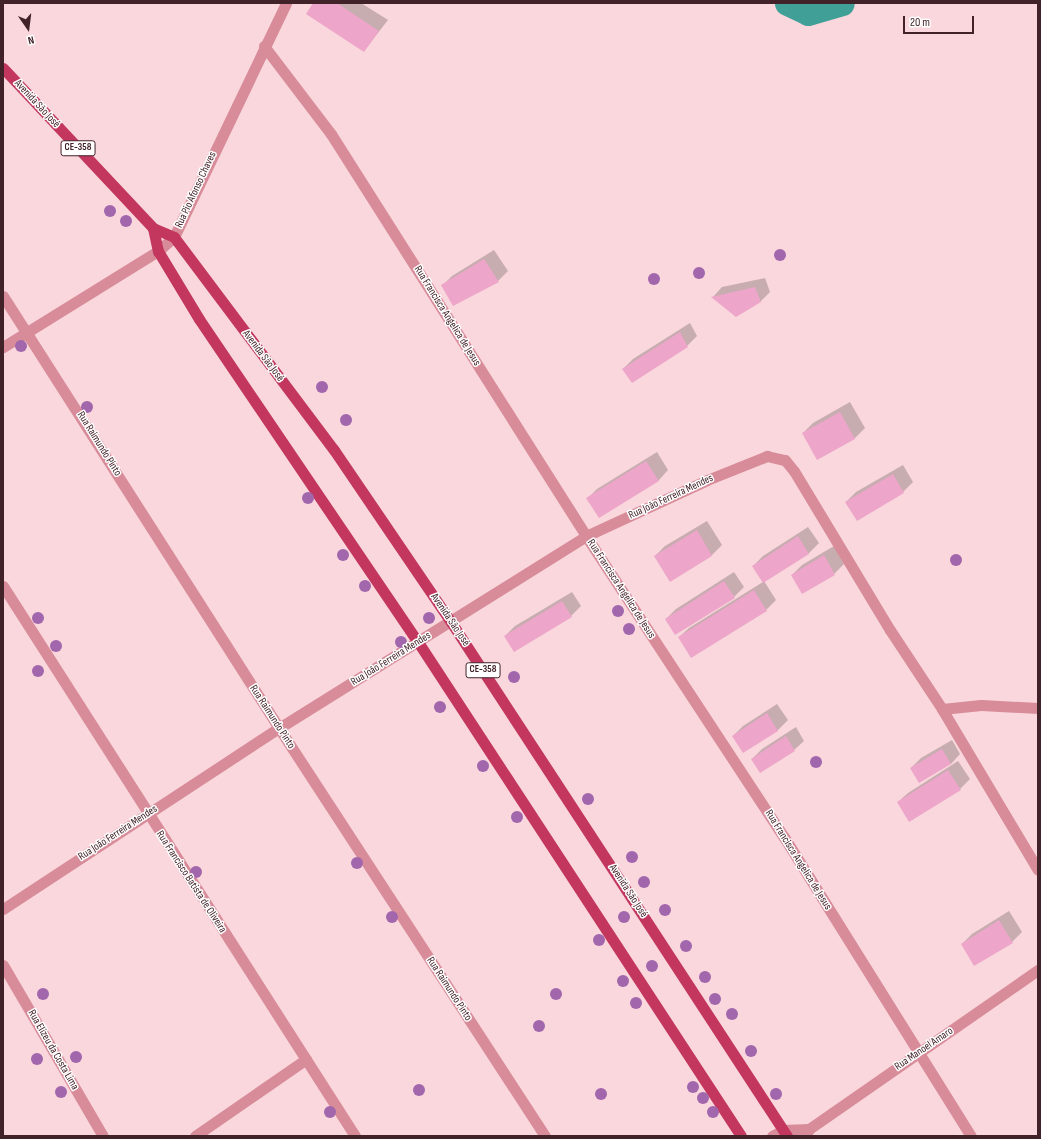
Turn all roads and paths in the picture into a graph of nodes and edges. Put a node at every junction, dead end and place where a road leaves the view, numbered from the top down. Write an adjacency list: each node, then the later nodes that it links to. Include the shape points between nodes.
1 (286, 3): 2 (street, Rua Pio Afonso Chaves)
2 (264, 46): 5 (street, Rua Pio Afonso Chaves); 10 (street, Rua Francisca Angelica de Jesus, via 331,134)
3 (3, 68): 4 (main road, Avenida São José / CE-358)
4 (152, 228): 5 (main road, Avenida São José / CE-358); 6 (main road, Avenida São José / CE-358)
5 (174, 237): 6 (street, Rua Pio Afonso Chaves); 12 (main road, Avenida São José / CE-358, via 334,450)
6 (158, 252): 8 (street, Rua Pio Afonso Chaves); 13 (main road, Avenida São José / CE-358, via 199,319)
7 (3, 296): 8 (street, Rua Raimundo Pinto)
8 (27, 331): 9 (street, Rua Pio Afonso Chaves); 16 (street, Rua Raimundo Pinto)
9 (3, 347)
10 (586, 536): 12 (street, Rua João Ferreira Mendes); 15 (street, Rua João Ferreira Mendes, via 707,480 768,456 785,460); 22 (street, Rua Francisca Angelica de Jesus, via 784,837)
11 (3, 586): 17 (street, Rua Francisco Batista de Oliveira)
12 (451, 622): 13 (street, Rua João Ferreira Mendes); 25 (main road, Avenida São José / CE-358)
13 (418, 642): 16 (street, Rua João Ferreira Mendes); 30 (main road, Avenida São José / CE-358)
14 (1038, 708): 15 (street, via 981,705)
15 (942, 709): 18 (street, Rua João Ferreira Mendes)
16 (279, 728): 17 (street, Rua João Ferreira Mendes); 29 (street, Rua Raimundo Pinto)
17 (148, 814): 19 (street, Rua João Ferreira Mendes); 23 (street, Rua Francisco Batista de Oliveira)
18 (1038, 870)
19 (3, 909)
20 (3, 965): 26 (street, Rua Elizeu da Costa Lima)
21 (1038, 970): 22 (street, Rua Manoel Amaro, via 995,1002)
22 (918, 1052): 24 (street, Rua Manoel Amaro); 32 (street, Rua Francisca Angelica de Jesus)
23 (306, 1059): 27 (street); 28 (street, Rua Francisco Batista de Oliveira)
24 (807, 1132): 25 (street, Rua Manoel Amaro)
25 (785, 1133): 31 (street, Rua Manoel Amaro)
26 (103, 1136)
27 (195, 1136)
28 (355, 1136)
29 (545, 1136)
30 (741, 1136)
31 (772, 1136)
32 (971, 1136)

